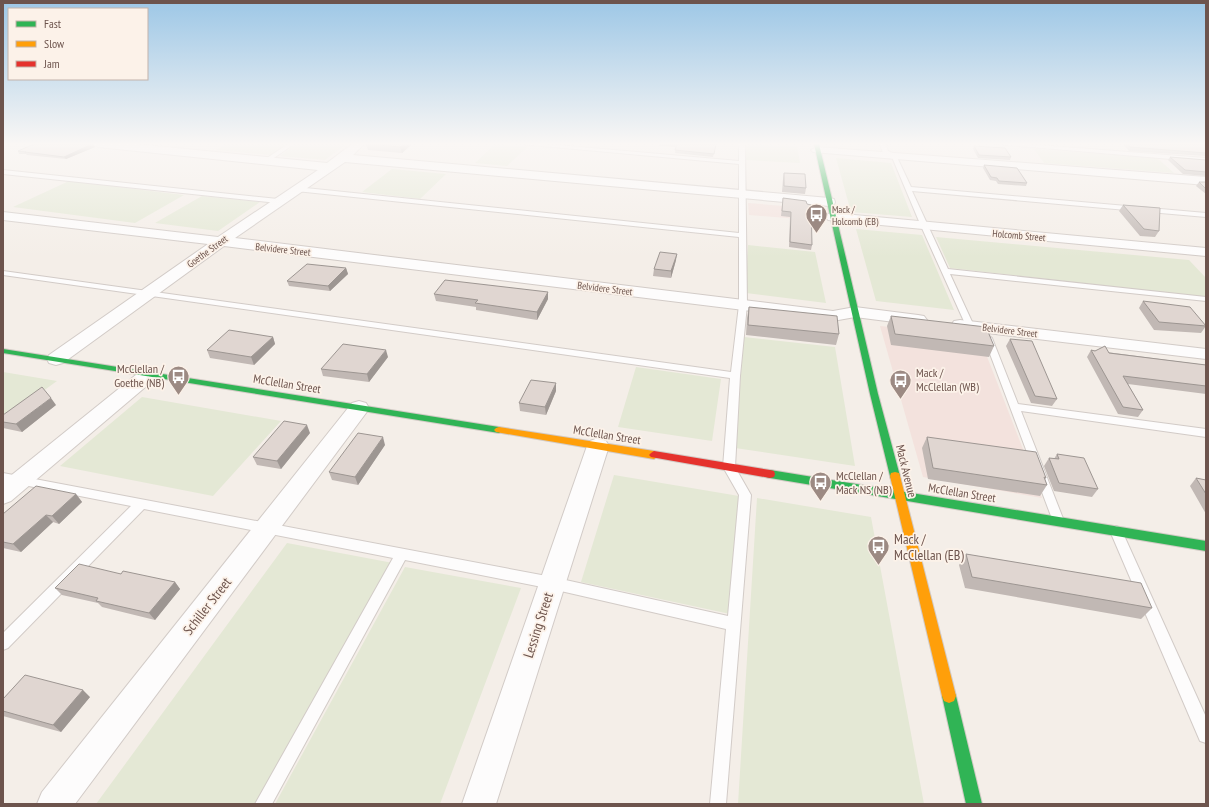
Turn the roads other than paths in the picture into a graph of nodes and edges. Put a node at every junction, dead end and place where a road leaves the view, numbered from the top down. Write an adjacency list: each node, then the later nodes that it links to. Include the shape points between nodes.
1 (95, 182): 10 (lane)
2 (307, 182): 8 (street, Goethe Street)
3 (606, 182): 9 (street)
4 (743, 182): 9 (lane)
5 (824, 182): 11 (street, Mack Avenue)
6 (905, 182): 7 (lane)
7 (908, 188): 12 (lane); 15 (lane)
8 (296, 189): 10 (street, Goethe Street); 16 (lane)
9 (743, 194): 11 (street); 16 (lane)
10 (278, 201): 17 (street, Goethe Street)
11 (829, 202): 14 (street, Mack Avenue)
12 (1206, 215)
13 (3, 216): 17 (street, Belvidere Street)
14 (833, 217): 15 (street, Holcomb Street); 24 (street, Mack Avenue)
15 (924, 226): 18 (street, Holcomb Street); 19 (lane)
16 (742, 235): 23 (lane)
17 (220, 242): 21 (street, Goethe Street); 23 (street, Belvidere Street)
18 (1206, 252)
19 (945, 271): 22 (lane); 25 (lane)
20 (3, 273): 21 (lane)
21 (149, 293): 28 (street, Goethe Street); 30 (lane)
22 (1206, 299)
23 (743, 305): 24 (street, Belvidere Street, via 833,316); 30 (lane)
24 (855, 312): 25 (street, Belvidere Street); 37 (street, Mack Avenue)
25 (976, 326): 27 (street, Belvidere Street); 31 (lane)
26 (3, 351): 28 (street, McClellan Street)
27 (1206, 354)
28 (56, 359): 29 (street, McClellan Street)
29 (149, 374): 32 (street, McClellan Street); 36 (street)
30 (735, 376): 35 (lane)
31 (1014, 407): 33 (lane); 40 (lane)
32 (359, 408): 34 (street, McClellan Street); 41 (street, Schiller Street)
33 (1206, 433)
34 (598, 446): 35 (street, McClellan Street); 45 (street, Lessing Street)
35 (729, 467): 37 (street, McClellan Street); 46 (lane, via 745,495)
36 (12, 478): 38 (street); 39 (lane)
37 (900, 495): 40 (street, McClellan Street); 54 (street, Mack Avenue)
38 (3, 496)
39 (141, 504): 41 (lane); 47 (lane)
40 (1058, 521): 42 (street, McClellan Street)
41 (266, 528): 44 (lane); 50 (street, Schiller Street)
42 (1116, 531): 43 (street, McClellan Street); 48 (lane)
43 (1206, 546)
44 (402, 554): 45 (lane); 51 (lane)
45 (552, 583): 46 (lane); 52 (street, Lessing Street)
46 (734, 624): 53 (lane)
47 (3, 643)
48 (1202, 718): 49 (lane)
49 (1206, 735)
50 (54, 804)
51 (263, 804)
52 (479, 804)
53 (718, 804)
54 (974, 804)

